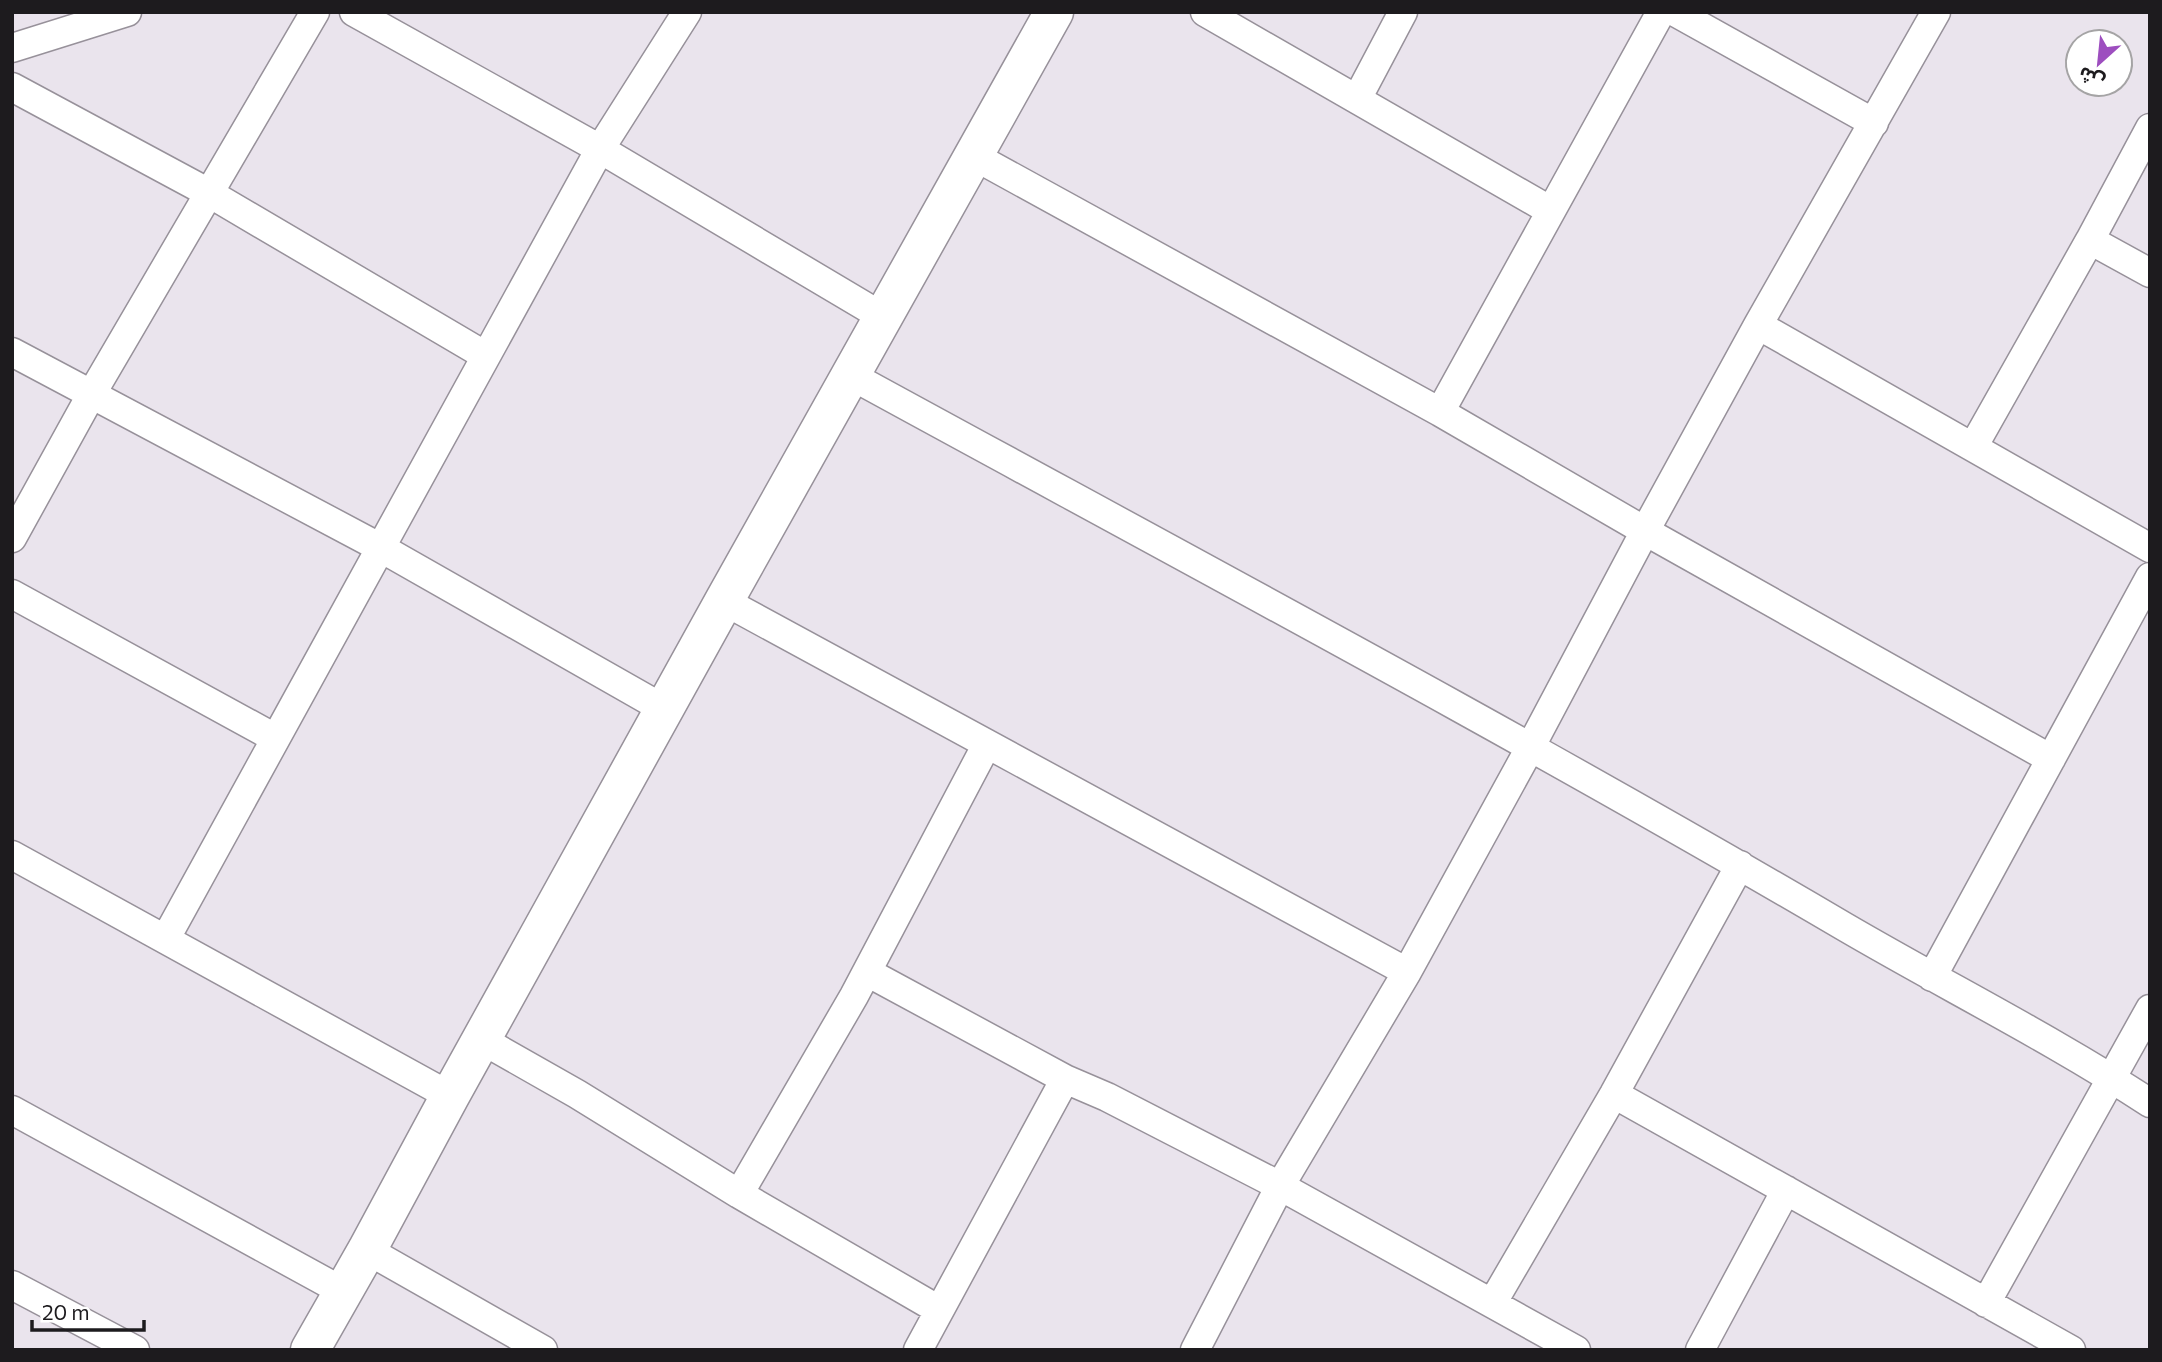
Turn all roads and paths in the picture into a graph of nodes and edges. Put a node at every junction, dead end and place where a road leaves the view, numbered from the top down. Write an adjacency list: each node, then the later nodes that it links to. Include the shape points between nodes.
1 (127, 12): 11 (street)
2 (314, 12): 18 (street)
3 (354, 12): 16 (street)
4 (687, 12): 16 (street)
5 (1054, 12): 17 (main road)
6 (1205, 12): 13 (street)
7 (1403, 12): 13 (street)
8 (1661, 12): 19 (street)
9 (1675, 12): 14 (street)
10 (1936, 12): 14 (street)
11 (12, 48)
12 (12, 87): 18 (street)
13 (1357, 99): 19 (street)
14 (1874, 122): 23 (street)
15 (2150, 128): 20 (street)
16 (600, 149): 22 (street); 25 (street)
17 (974, 156): 22 (main road); 28 (street)
18 (209, 193): 25 (street); 27 (street)
19 (1551, 211): 28 (street)
20 (2090, 240): 21 (street); 29 (street)
21 (2150, 273)
22 (883, 317): 26 (main road)
23 (1758, 325): 29 (street); 30 (street)
24 (12, 352): 27 (street)
25 (486, 356): 32 (street)
26 (850, 375): 36 (main road); 40 (street)
27 (91, 395): 31 (street); 32 (street)
28 (1440, 412): 30 (street)
29 (1973, 447): 33 (street)
30 (1645, 531): 40 (street); 41 (street)
31 (12, 537)
32 (380, 548): 37 (street); 38 (street)
33 (2150, 548)
34 (2150, 577): 41 (street)
35 (12, 594): 38 (street)
36 (724, 601): 37 (main road); 39 (street)
37 (664, 709): 49 (main road)
38 (275, 738): 44 (street)
39 (987, 744): 45 (street); 46 (street)
40 (1531, 746): 43 (street); 46 (street)
41 (2051, 759): 47 (street)
42 (12, 855): 44 (street)
43 (1740, 865): 47 (street); 52 (street)
44 (166, 938): 53 (street)
45 (867, 972): 51 (street); 58 (street)
46 (1407, 972): 56 (street)
47 (1931, 977): 50 (street)
48 (2150, 1009): 50 (street)
49 (482, 1040): 53 (main road); 58 (street)
50 (2112, 1078): 54 (street); 63 (street)
51 (1065, 1079): 56 (street); 64 (street)
52 (1615, 1094): 57 (street); 62 (street)
53 (450, 1096): 59 (main road)
54 (2150, 1103)
55 (12, 1110): 61 (street)
56 (1280, 1186): 62 (street); 69 (street)
57 (1786, 1190): 63 (street); 71 (street)
58 (739, 1194): 64 (street)
59 (367, 1250): 61 (main road); 67 (street)
60 (12, 1285): 65 (street)
61 (344, 1292): 66 (main road)
62 (1493, 1303): 70 (street)
63 (1986, 1303): 72 (street)
64 (939, 1310): 68 (street)
65 (135, 1350)
66 (310, 1350)
67 (543, 1350)
68 (918, 1350)
69 (1195, 1350)
70 (1576, 1350)
71 (1700, 1350)
72 (2071, 1350)

